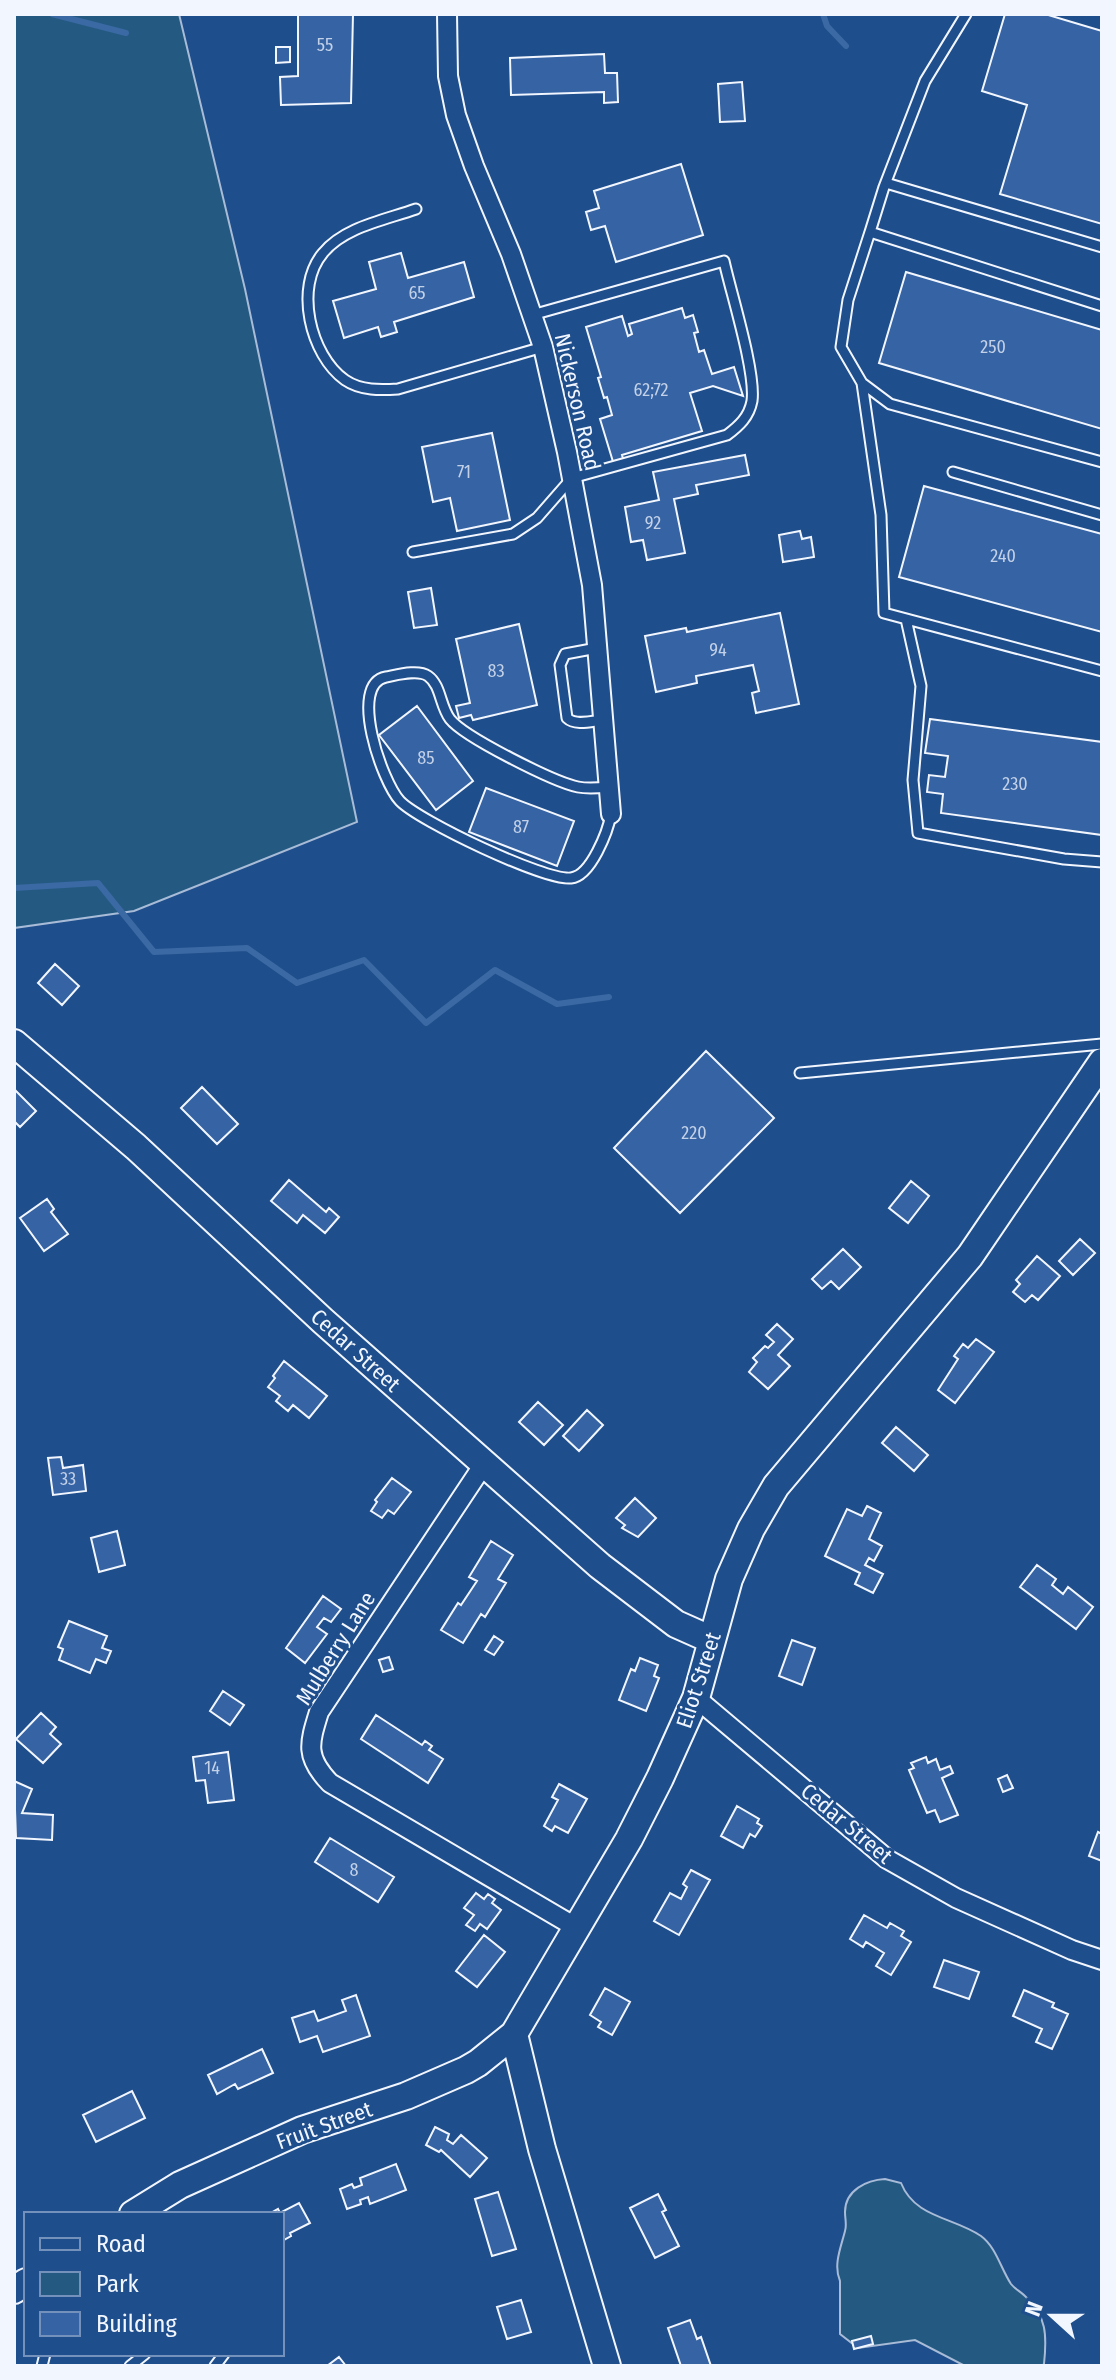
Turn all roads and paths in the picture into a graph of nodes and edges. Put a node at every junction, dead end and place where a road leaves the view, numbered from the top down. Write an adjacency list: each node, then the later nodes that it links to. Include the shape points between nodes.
1 (447, 14): 8 (street, Nickerson Road, via 448,76 456,115)
2 (966, 14): 3 (lane, via 925,81)
3 (886, 183): 5 (lane); 6 (lane)
4 (416, 209): 9 (lane, via 336,240 313,267 310,316 333,369 347,381 380,391)
5 (870, 232): 7 (lane); 10 (lane, via 848,300 841,347)
6 (1102, 247)
7 (1102, 306)
8 (532, 315): 9 (street, Nickerson Road); 13 (lane, via 724,261 751,375 752,401 743,422 727,435)
9 (543, 347): 13 (street, Nickerson Road)
10 (862, 383): 11 (lane, via 890,404); 16 (lane, via 881,515 884,613)
11 (1102, 462)
12 (953, 472): 14 (lane)
13 (572, 478): 15 (lane, via 537,518 513,534); 17 (street, Nickerson Road, via 592,585)
14 (1102, 515)
15 (413, 552)
16 (906, 619): 18 (lane); 22 (lane, via 921,686 913,780 918,833)
17 (597, 648): 19 (street, Nickerson Road); 19 (lane, via 565,654 560,665 567,718)
18 (1102, 671)
19 (603, 720): 20 (street, Nickerson Road)
20 (609, 787): 21 (street, Nickerson Road); 21 (lane, via 589,789 564,782 462,729 450,719 426,675 384,677 371,686 368,703 381,768 392,792 415,815 462,840 570,878 593,860)
21 (611, 814)
22 (1102, 862)
23 (14, 1043): 27 (main road, Cedar Street)
24 (1102, 1044): 26 (lane)
25 (1102, 1062): 28 (main road, Eliot Street, via 970,1256 776,1486 735,1566)
26 (800, 1073)
27 (484, 1464): 28 (main road, Cedar Street, via 625,1585 676,1624); 30 (street, Mulberry Lane, via 319,1712 309,1746 317,1770 330,1783)
28 (712, 1640): 29 (main road, Eliot Street)
29 (696, 1698): 30 (main road, Eliot Street, via 629,1839); 31 (street, Cedar Street, via 887,1859 956,1898)
30 (577, 1928): 32 (main road, Eliot Street)
31 (1102, 1960)
32 (514, 2034): 33 (main road, Fruit Street, via 466,2070 302,2130 180,2185); 34 (main road, via 542,2149)
33 (147, 2210)
34 (607, 2366)

